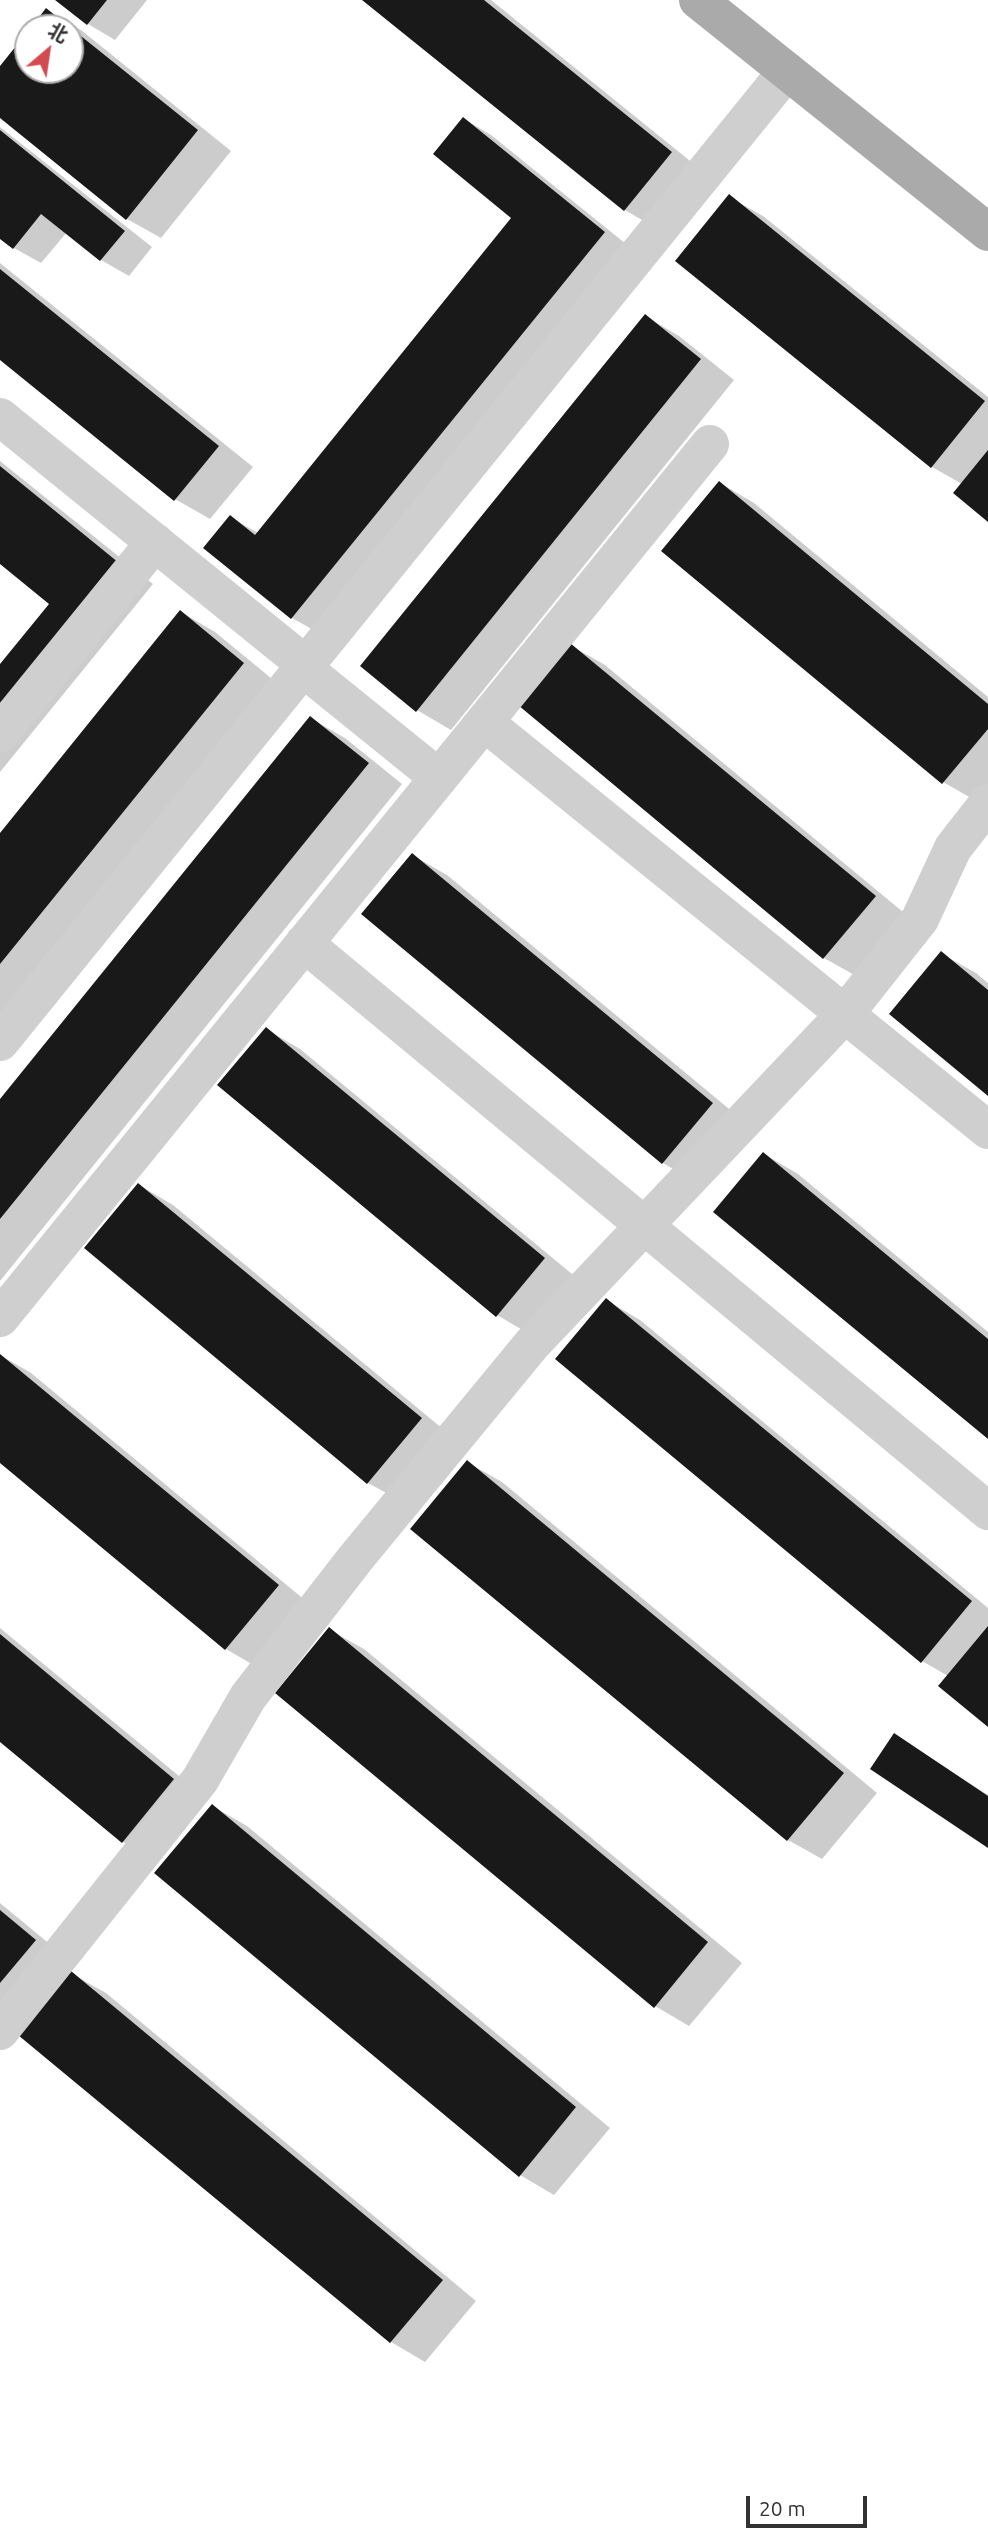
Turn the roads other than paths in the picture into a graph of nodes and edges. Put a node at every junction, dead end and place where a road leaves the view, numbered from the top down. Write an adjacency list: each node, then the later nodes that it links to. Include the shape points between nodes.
1 (698, 0): 2 (main road)
2 (787, 71): 3 (main road); 7 (street)
3 (988, 232)
4 (0, 417): 6 (street)
5 (710, 444): 8 (street)
6 (155, 542): 7 (street); 9 (street)
7 (305, 666): 10 (street); 14 (street)
8 (484, 722): 10 (street); 13 (street)
9 (0, 733)
10 (439, 778): 12 (street)
11 (988, 803): 13 (street, via 953,848 920,919)
12 (304, 943): 16 (street); 17 (street)
13 (845, 1014): 15 (street); 16 (street)
14 (0, 1042)
15 (988, 1130)
16 (644, 1225): 18 (street); 19 (street, via 532,1343 355,1559 248,1697 200,1780)
17 (0, 1318)
18 (988, 1511)
19 (0, 2031)

